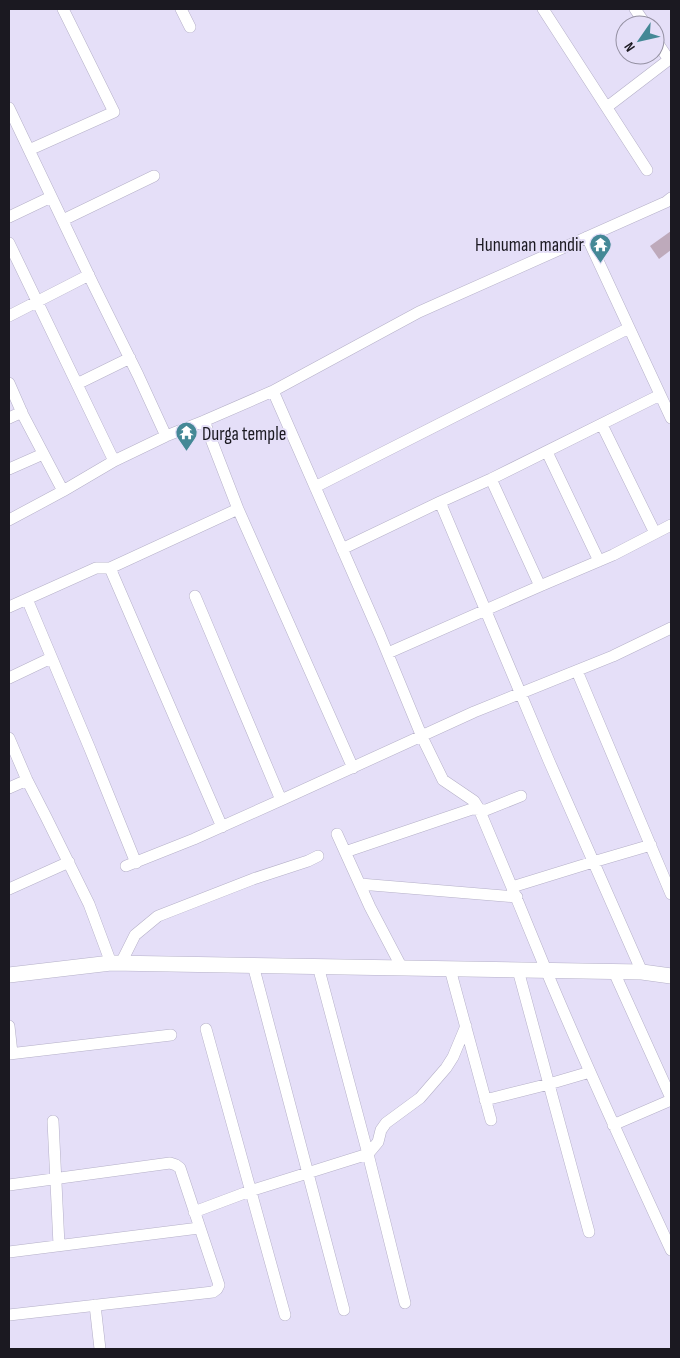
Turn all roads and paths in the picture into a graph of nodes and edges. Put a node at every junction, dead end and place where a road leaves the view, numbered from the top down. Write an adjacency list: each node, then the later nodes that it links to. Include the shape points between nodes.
1 (62, 9): 8 (street, via 114,112)
2 (180, 9): 4 (street)
3 (543, 9): 6 (street)
4 (190, 27)
5 (670, 59): 6 (street)
6 (607, 107): 9 (street)
7 (10, 114): 8 (street)
8 (29, 150): 11 (street)
9 (647, 170)
10 (154, 176): 14 (street)
11 (52, 196): 13 (street); 14 (street)
12 (670, 204): 15 (street)
13 (9, 217)
14 (63, 220): 17 (street)
15 (588, 237): 20 (street); 24 (street, via 419,312)
16 (9, 243): 18 (street)
17 (89, 275): 18 (street); 21 (street)
18 (38, 302): 19 (street); 23 (street)
19 (9, 316)
20 (629, 328): 25 (street); 37 (street)
21 (130, 358): 23 (street); 31 (street)
22 (9, 384): 26 (street)
23 (77, 384): 34 (street)
24 (273, 390): 29 (street); 37 (street)
25 (660, 395): 28 (street); 30 (street)
26 (22, 412): 27 (street); 33 (street)
27 (9, 418)
28 (671, 418)
29 (204, 421): 31 (street); 40 (street)
30 (602, 425): 32 (street); 43 (street)
31 (166, 436): 34 (street)
32 (547, 452): 36 (street); 45 (street)
33 (44, 454): 35 (street); 38 (street)
34 (114, 461): 38 (street)
35 (9, 469)
36 (492, 480): 39 (street); 47 (street)
37 (314, 487): 44 (street)
38 (63, 491): 41 (street)
39 (440, 502): 44 (street); 51 (street)
40 (238, 509): 46 (street); 60 (street)
41 (9, 520)
42 (671, 525): 43 (street)
43 (655, 533): 45 (street)
44 (342, 549): 53 (street)
45 (599, 561): 47 (street)
46 (110, 568): 49 (street, via 96,568); 66 (street)
47 (540, 586): 51 (street)
48 (195, 596): 64 (street)
49 (27, 599): 50 (street); 54 (street)
50 (9, 607)
51 (484, 610): 53 (street); 57 (street)
52 (671, 628): 55 (street)
53 (388, 653): 58 (street)
54 (51, 658): 56 (street); 66 (street, via 90,749 131,865)
55 (577, 671): 57 (street); 68 (street)
56 (9, 678)
57 (520, 694): 58 (street); 72 (street)
58 (422, 737): 60 (street); 65 (street, via 443,780 474,801)
59 (9, 738): 61 (street)
60 (353, 768): 64 (street)
61 (27, 780): 62 (street); 71 (street)
62 (9, 788)
63 (522, 796): 65 (street, via 486,810)
64 (281, 800): 66 (street)
65 (479, 809): 69 (street); 75 (street)
66 (222, 827)
67 (337, 834): 69 (street)
68 (651, 845): 72 (street); 76 (street)
69 (345, 852): 73 (street)
70 (318, 856): 77 (street, via 158,916 135,935)
71 (69, 862): 74 (street); 77 (street)
72 (593, 862): 75 (street); 85 (street)
73 (360, 884): 75 (street); 80 (street)
74 (9, 889)
75 (515, 892): 83 (street)
76 (671, 894)
77 (116, 963): 78 (street); 86 (street)
78 (253, 965): 79 (street); 101 (street)
79 (318, 966): 80 (street); 100 (street)
80 (402, 968): 81 (street)
81 (450, 969): 82 (street); 89 (street)
82 (518, 970): 83 (street); 94 (street)
83 (546, 970): 84 (street); 93 (street)
84 (614, 972): 85 (street); 95 (street)
85 (642, 972): 87 (street)
86 (9, 975)
87 (671, 976)
88 (9, 1026): 92 (street)
89 (466, 1026): 96 (street); 100 (street, via 446,1068 420,1098 386,1123 378,1142)
90 (206, 1029): 104 (street)
91 (171, 1036): 92 (street)
92 (11, 1053)
93 (590, 1072): 94 (street); 99 (street)
94 (549, 1084): 96 (street); 107 (street)
95 (671, 1099): 99 (street)
96 (486, 1100): 97 (street)
97 (490, 1120)
98 (53, 1121): 102 (street)
99 (613, 1126): 109 (street)
100 (368, 1154): 101 (street); 111 (street)
101 (308, 1173): 104 (street); 113 (street)
102 (56, 1178): 103 (street); 105 (street, via 170,1163 180,1168); 108 (street)
103 (9, 1185)
104 (250, 1191): 105 (street); 115 (street)
105 (194, 1212): 106 (street)
106 (200, 1228): 108 (street); 112 (street, via 219,1285 213,1292)
107 (589, 1232)
108 (60, 1245): 110 (street)
109 (671, 1250)
110 (9, 1252)
111 (405, 1303)
112 (95, 1305): 114 (street); 116 (street)
113 (344, 1310)
114 (9, 1315)
115 (286, 1316)
116 (100, 1349)

